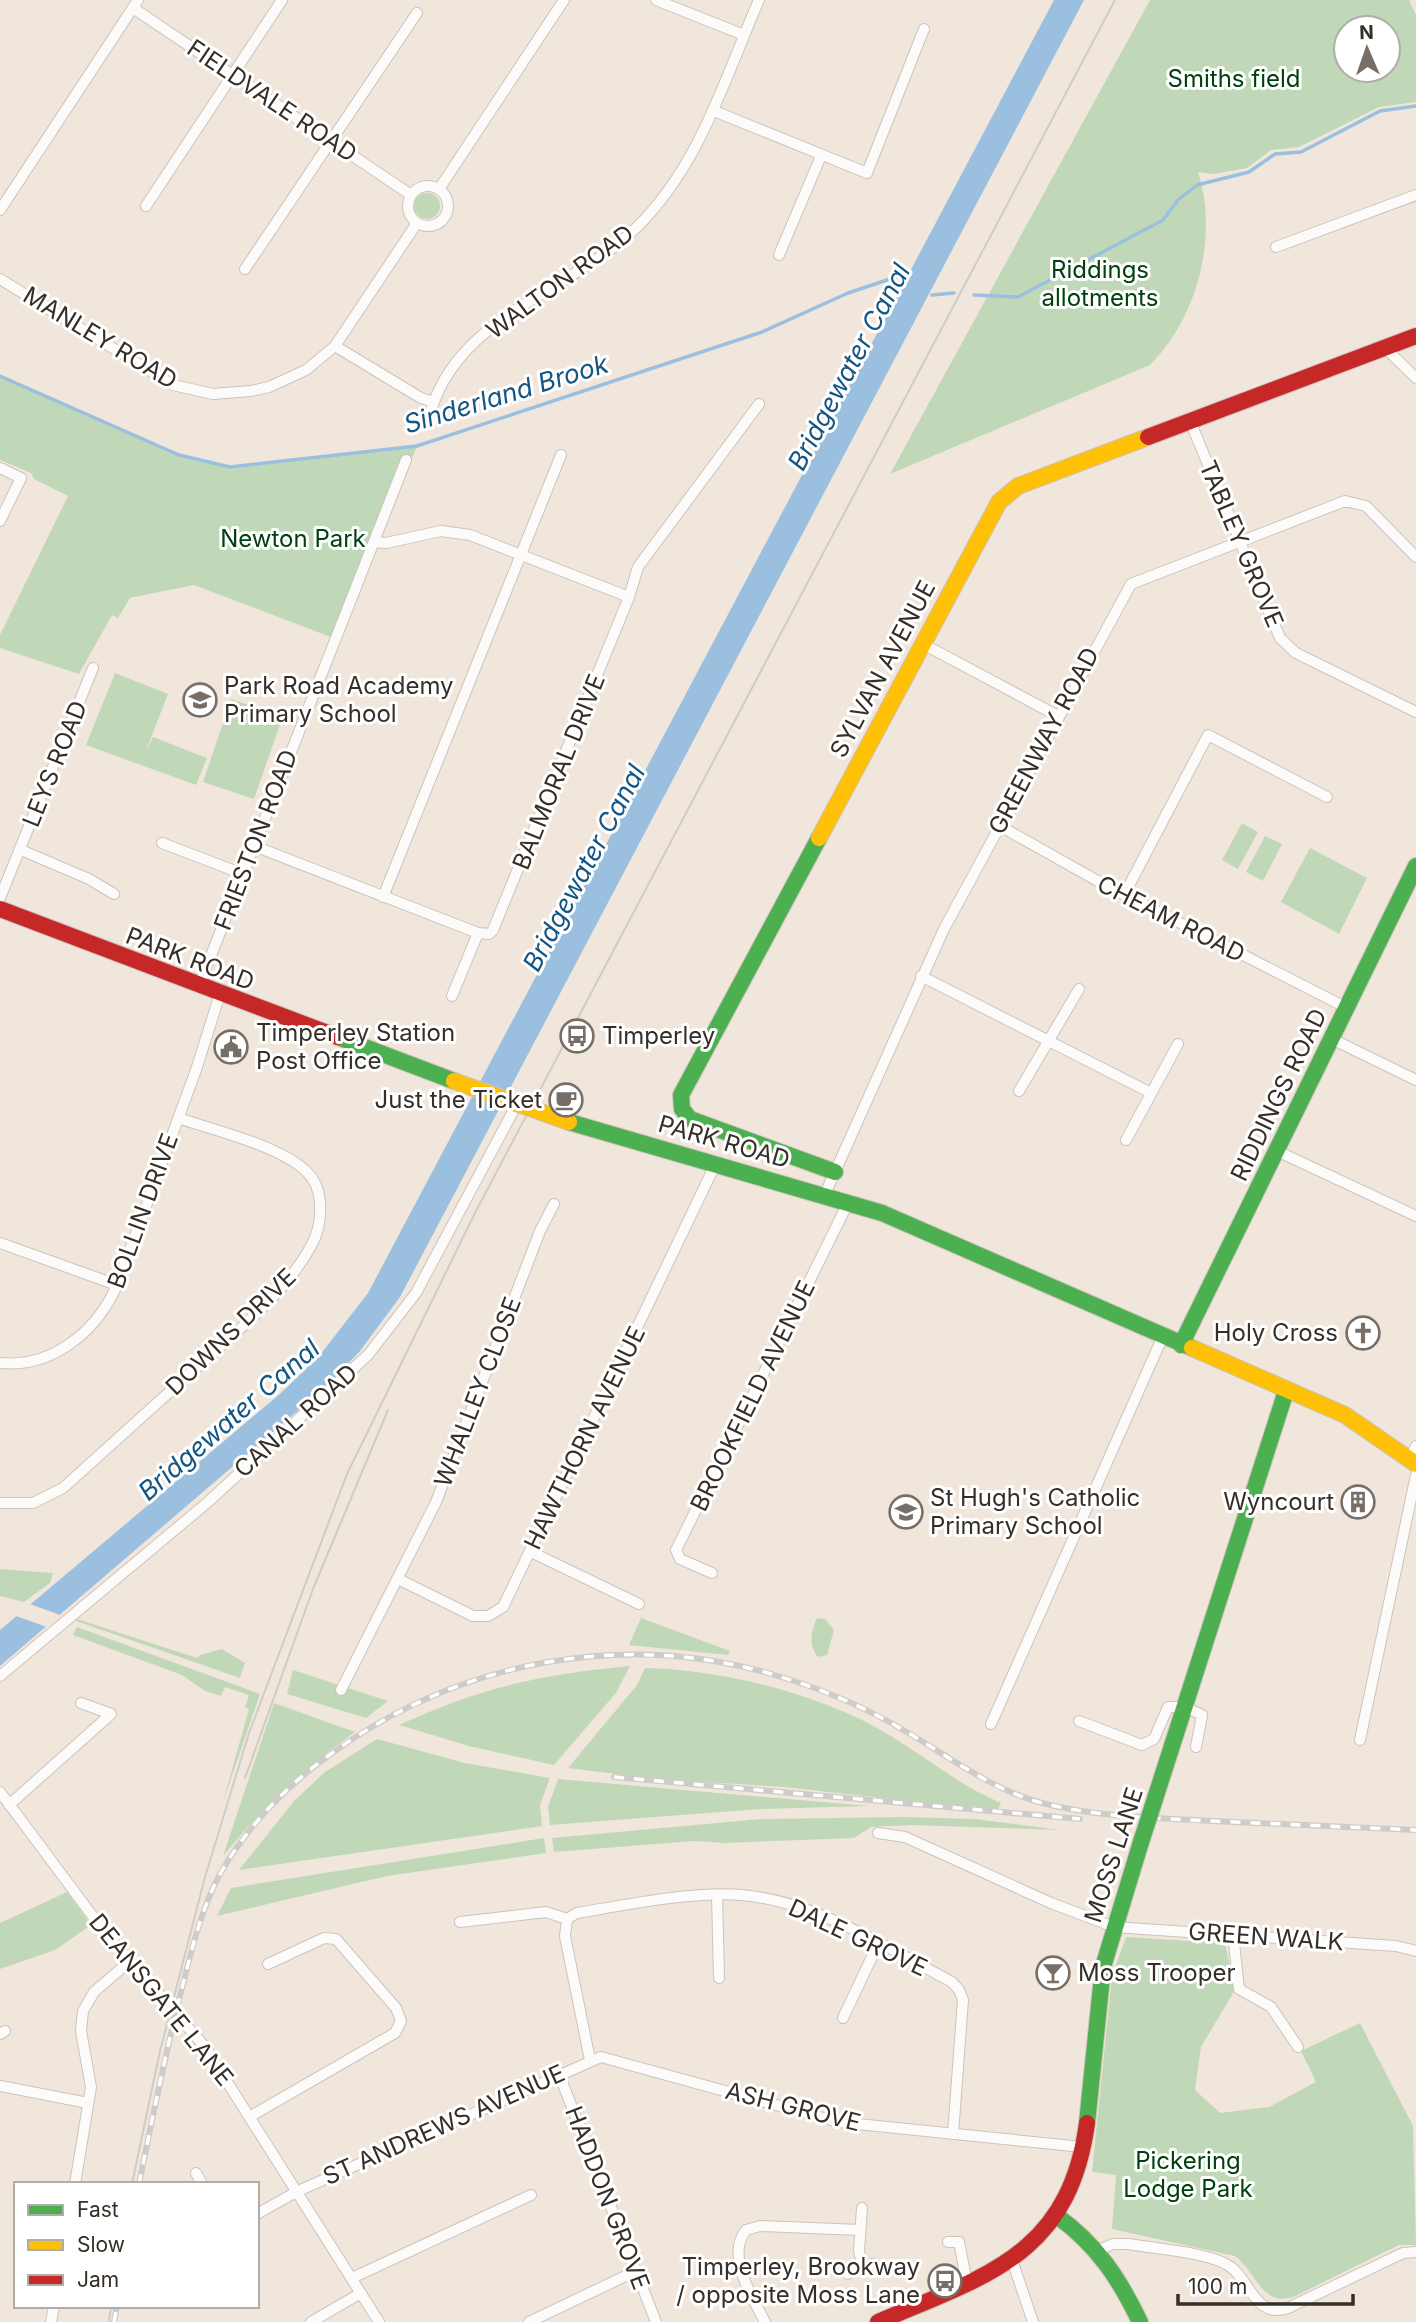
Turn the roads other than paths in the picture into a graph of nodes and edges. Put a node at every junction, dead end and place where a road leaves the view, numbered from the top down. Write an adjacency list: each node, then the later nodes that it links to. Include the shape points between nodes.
1 (282, 0): 9 (street)
2 (564, 0): 13 (street)
3 (656, 0): 8 (street)
4 (759, 0): 8 (street, WALTON ROAD)
5 (135, 4): 9 (street, FIELDVALE ROAD); 17 (street)
6 (417, 13): 11 (street)
7 (924, 29): 12 (street, via 867,173)
8 (744, 35): 10 (street, WALTON ROAD)
9 (233, 74): 11 (street, FIELDVALE ROAD); 16 (street)
10 (714, 111): 12 (street); 24 (street, WALTON ROAD, via 684,169 636,228 578,273 490,329 449,376 433,407)
11 (332, 139): 14 (street, FIELDVALE ROAD); 21 (street)
12 (821, 156): 20 (street)
13 (439, 189): 14 (street, via 427,186); 18 (street, via 447,201 446,214 430,226)
14 (411, 195): 18 (street, via 409,213)
15 (1416, 195): 19 (street)
16 (146, 206)
17 (0, 209)
18 (416, 223): 24 (street, MANLEY ROAD)
19 (1276, 247)
20 (779, 255)
21 (245, 269)
22 (0, 278): 24 (street, MANLEY ROAD, via 155,377 192,391 234,393 269,387 306,370)
23 (1416, 336): 25 (street, SYLVAN AVENUE)
24 (335, 346)
25 (1385, 348): 26 (street); 28 (street, SYLVAN AVENUE)
26 (1416, 378)
27 (759, 404): 37 (street, BALMORAL DRIVE, via 648,550)
28 (1190, 421): 33 (street, TABLEY GROVE); 38 (street, SYLVAN AVENUE, via 1011,489 999,502)
29 (561, 455): 35 (street)
30 (406, 460): 34 (street, FRIESTON ROAD)
31 (0, 468): 32 (street, via 21,478)
32 (0, 521)
33 (1239, 540): 36 (street, GREENWAY ROAD, via 1353,500 1366,506); 40 (street, TABLEY GROVE, via 1276,632 1286,645); 41 (street, GREENWAY ROAD, via 1131,584)
34 (374, 542): 35 (street, via 451,531); 45 (street, FRIESTON ROAD)
35 (519, 555): 37 (street); 51 (street)
36 (1416, 557)
37 (629, 597): 54 (street, BALMORAL DRIVE, via 497,926 488,934)
38 (923, 644): 41 (street); 72 (street, SYLVAN AVENUE, via 681,1098 684,1114 690,1119)
39 (93, 668): 46 (street, LEYS ROAD)
40 (1416, 712)
41 (1058, 716): 43 (street, GREENWAY ROAD)
42 (1327, 797): 50 (street, via 1208,735)
43 (998, 825): 50 (street, CHEAM ROAD); 55 (street, GREENWAY ROAD)
44 (162, 843): 48 (street)
45 (254, 846): 48 (street, FRIESTON ROAD); 51 (street)
46 (21, 849): 49 (street); 52 (street, LEYS ROAD)
47 (1416, 866): 60 (street, RIDDINGS ROAD)
48 (243, 874): 56 (street, FRIESTON ROAD)
49 (114, 894)
50 (1124, 895): 60 (street, CHEAM ROAD)
51 (383, 897): 54 (street)
52 (0, 898)
53 (0, 909): 56 (street, PARK ROAD)
54 (478, 933): 59 (street)
55 (921, 976): 62 (street); 72 (street, GREENWAY ROAD)
56 (199, 986): 58 (street, PARK ROAD)
57 (1080, 990): 62 (street)
58 (220, 994): 67 (street, PARK ROAD, bridge); 68 (street, BOLLIN DRIVE)
59 (452, 996)
60 (1347, 1008): 61 (street, RIDDINGS ROAD)
61 (1332, 1039): 64 (street); 70 (street, RIDDINGS ROAD)
62 (1049, 1041): 65 (street); 66 (street)
63 (1179, 1045): 66 (street)
64 (1416, 1080)
65 (1019, 1091)
66 (1151, 1093): 69 (street)
67 (517, 1104): 71 (street, PARK ROAD, bridge); 90 (street, CANAL ROAD, via 416,1293 368,1355 208,1502)
68 (178, 1118): 78 (street, BOLLIN DRIVE); 85 (street, DOWNS DRIVE, via 278,1154 301,1167 313,1179 320,1202 313,1242 299,1267 252,1318 63,1488 25,1505)
69 (1126, 1140)
70 (1277, 1151): 76 (street); 80 (street, RIDDINGS ROAD)
71 (716, 1163): 73 (street, PARK ROAD); 86 (street, HAWTHORN AVENUE)
72 (835, 1172): 73 (street, GREENWAY ROAD)
73 (825, 1194): 74 (street, PARK ROAD)
74 (849, 1201): 79 (street, PARK ROAD); 87 (street, BROOKFIELD AVENUE, via 677,1550 680,1559)
75 (554, 1204): 88 (street, WHALLEY CLOSE, via 436,1502)
76 (1416, 1216)
77 (0, 1243): 78 (street)
78 (117, 1285): 81 (street, BOLLIN DRIVE, via 102,1316 78,1339 36,1362)
79 (1163, 1336): 80 (street, PARK ROAD); 95 (street)
80 (1181, 1345): 82 (street, PARK ROAD)
81 (0, 1363)
82 (1286, 1391): 83 (street, PARK ROAD, via 1345,1415); 93 (street, MOSS LANE)
83 (1414, 1457)
84 (1416, 1475): 96 (street)
85 (0, 1503)
86 (531, 1552): 88 (street, HAWTHORN AVENUE, via 506,1603 488,1616 473,1616); 89 (street)
87 (712, 1573)
88 (398, 1579): 91 (street, WHALLEY CLOSE)
89 (639, 1604)
90 (0, 1676)
91 (341, 1690)
92 (81, 1703): 99 (street, via 111,1714)
93 (1185, 1707): 94 (street, via 1168,1707 1154,1739 1142,1745); 97 (street, via 1202,1715); 104 (street, MOSS LANE, bridge)
94 (1079, 1721)
95 (991, 1724)
96 (1360, 1740)
97 (1196, 1747)
98 (0, 1792): 99 (street, DEANSGATE LANE)
99 (9, 1805): 108 (street, DEANSGATE LANE)
100 (878, 1833): 104 (street, GREEN WALK, via 905,1837)
101 (717, 1895): 102 (street, DALE GROVE, via 576,1913); 106 (street, DALE GROVE, via 752,1896 803,1908); 110 (street)
102 (567, 1919): 103 (street, via 546,1912); 113 (street, via 565,1936)
103 (460, 1922)
104 (1114, 1927): 105 (street, GREEN WALK); 119 (street, MOSS LANE, via 1101,1984)
105 (1233, 1934): 107 (street, GREEN WALK); 112 (street, via 1239,1989 1271,2007)
106 (878, 1944): 111 (street); 118 (street, DALE GROVE, via 953,1982 961,1993)
107 (1416, 1951)
108 (130, 1961): 116 (street, via 94,1992 83,2011); 117 (street, DEANSGATE LANE, via 196,2035)
109 (268, 1964): 117 (street, via 324,1938 337,1939 396,2008 401,2021 395,2033)
110 (719, 1978)
111 (844, 2018)
112 (1298, 2047)
113 (590, 2060): 114 (street, ST ANDREWS AVENUE); 118 (street, ASH GROVE, via 605,2057 626,2062 838,2122)
114 (559, 2074): 123 (street, ST ANDREWS AVENUE); 133 (street, HADDON GROVE)
115 (0, 2086): 116 (street)
116 (88, 2104): 121 (street)
117 (251, 2116): 123 (street, DEANSGATE LANE)
118 (953, 2134): 119 (street, ASH GROVE)
119 (1083, 2147): 127 (street, MOSS LANE, via 1073,2186)
120 (196, 2172): 122 (street)
121 (75, 2182)
122 (201, 2182)
123 (298, 2191): 126 (street, ST ANDREWS AVENUE); 135 (street, DEANSGATE LANE)
124 (531, 2195): 135 (street)
125 (862, 2208): 128 (street)
126 (259, 2213)
127 (1057, 2216): 130 (street); 132 (street, MOSS LANE)
128 (860, 2230): 134 (street, via 859,2251 868,2266); 144 (street, via 760,2226 746,2230 740,2243 741,2269)
129 (954, 2242): 136 (street)
130 (1099, 2250): 131 (street, via 1129,2244 1222,2263 1236,2272 1262,2306 1276,2311 1403,2253); 147 (street, via 1117,2273)
131 (1416, 2252)
132 (1012, 2260): 136 (street, MOSS LANE); 146 (street)
133 (636, 2271): 142 (street); 143 (street, HADDON GROVE)
134 (848, 2274)
135 (352, 2278): 137 (street, DEANSGATE LANE)
136 (967, 2283): 145 (street, MOSS LANE)
137 (361, 2293): 140 (street); 141 (street, DEANSGATE LANE)
138 (37, 2317): 139 (street)
139 (51, 2321)
140 (311, 2322)
141 (379, 2322)
142 (529, 2322)
143 (656, 2322)
144 (765, 2322)
145 (878, 2322)
146 (1033, 2322)
147 (1140, 2322)

